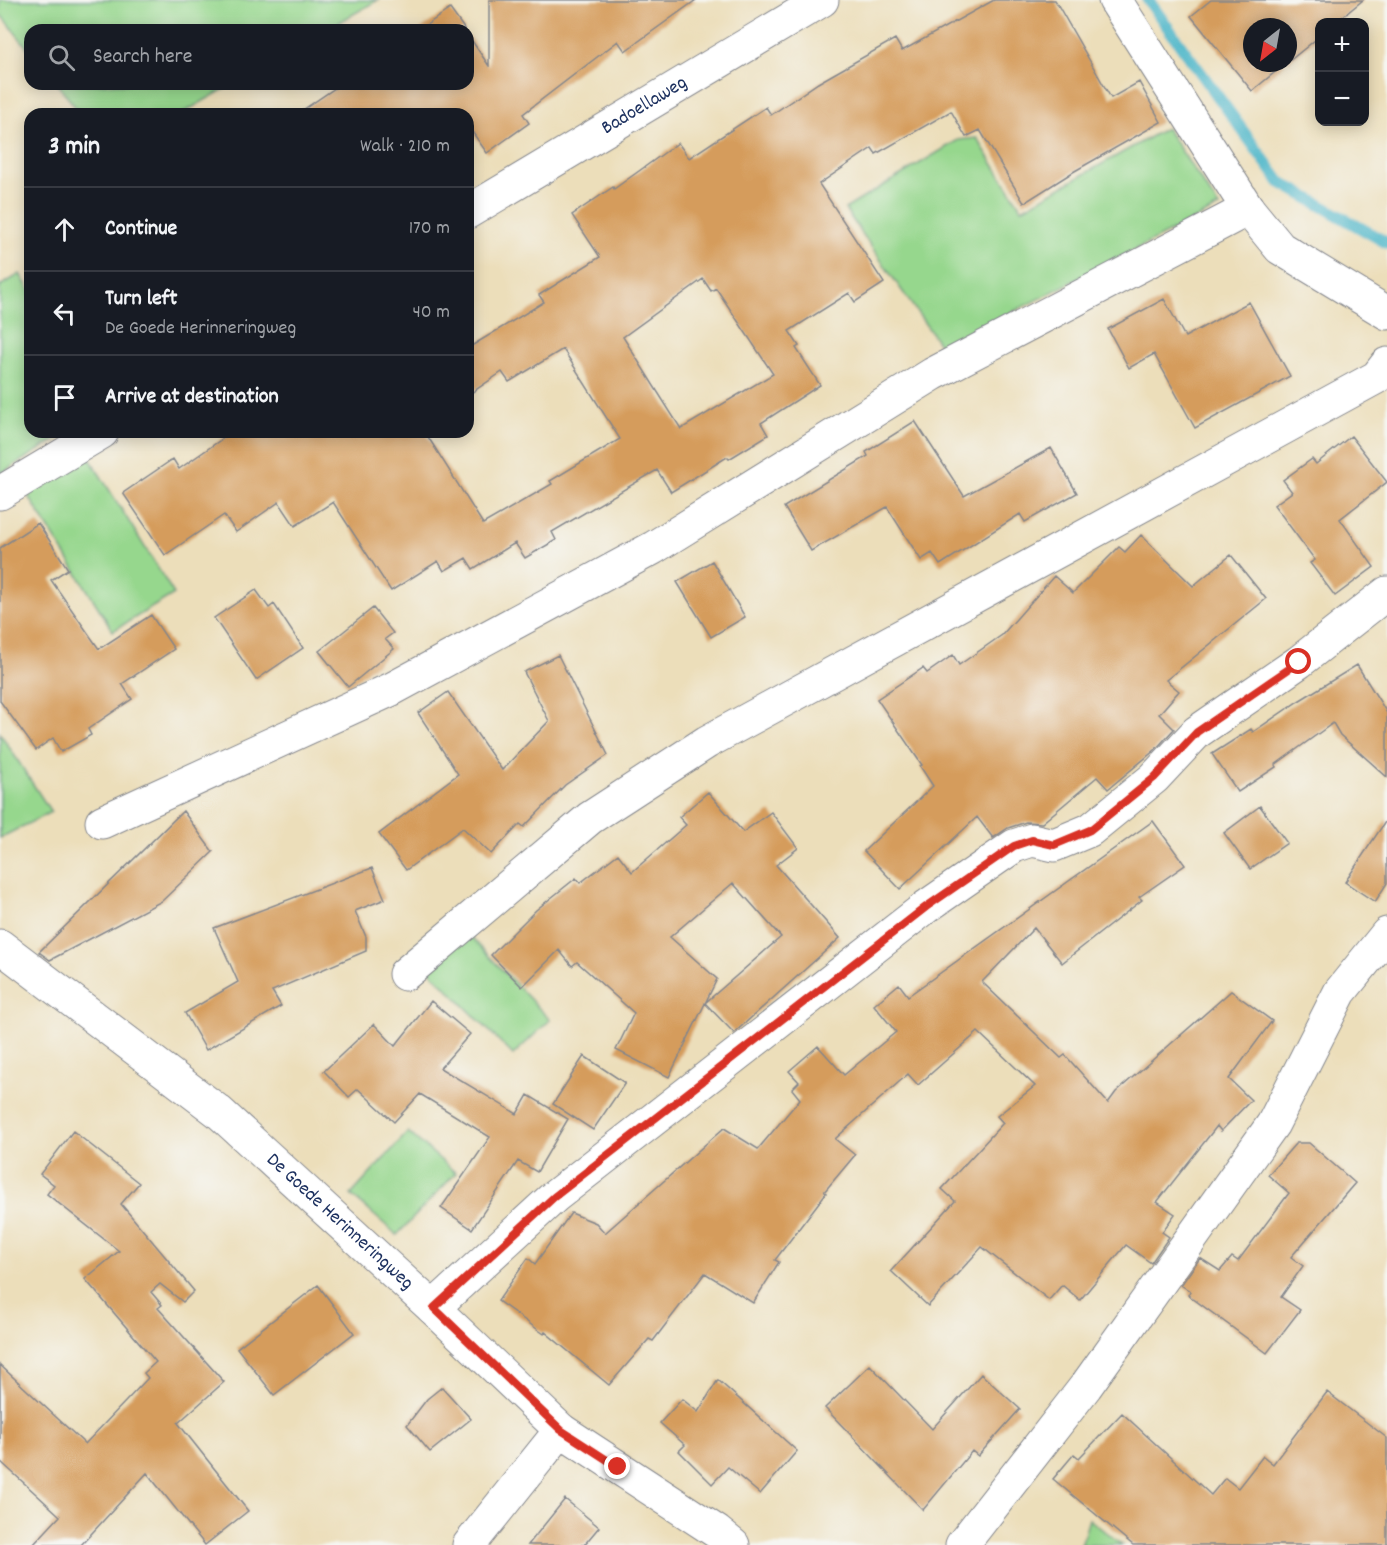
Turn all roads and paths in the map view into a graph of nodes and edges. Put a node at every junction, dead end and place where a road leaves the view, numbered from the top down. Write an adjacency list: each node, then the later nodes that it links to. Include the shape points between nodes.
1 (822, 0): 3 (street, Badoellaweg)
2 (1115, 0): 4 (street)
3 (474, 208)
4 (1248, 209): 5 (street, via 1280,248); 10 (street, via 933,374 653,548 392,689)
5 (1387, 313)
6 (1387, 364): 13 (street, via 1377,377 707,742 590,818)
7 (92, 438): 8 (street)
8 (0, 494)
9 (1387, 593): 14 (street, via 1299,662 1197,732 1154,778 1090,830 1054,845 1032,840 1014,846 926,907 554,1197)
10 (102, 822)
11 (1387, 934): 18 (street, via 1340,992 1273,1124 1086,1386)
12 (0, 946): 14 (street, De Goede Herinneringweg, via 219,1112)
13 (405, 974)
14 (434, 1308): 15 (street, De Goede Herinneringweg)
15 (561, 1430): 16 (street); 17 (street, De Goede Herinneringweg)
16 (469, 1545)
17 (733, 1545)
18 (962, 1545)

